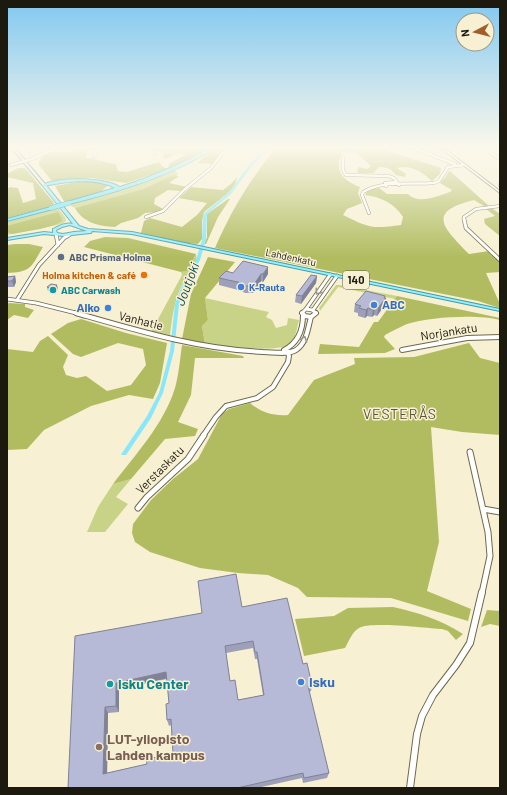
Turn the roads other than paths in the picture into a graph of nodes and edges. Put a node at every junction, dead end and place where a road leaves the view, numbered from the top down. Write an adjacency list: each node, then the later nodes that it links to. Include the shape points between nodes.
1 (58, 183): 10 (highway)
2 (106, 183): 9 (highway)
3 (133, 183): 9 (highway)
4 (136, 183): 13 (highway)
5 (193, 183): 18 (street, via 164,211)
6 (385, 183): 12 (street)
7 (422, 183): 11 (street)
8 (488, 183): 14 (street)
9 (110, 184): 13 (highway, via 118,187)
10 (46, 185): 16 (main road)
11 (399, 185): 12 (street)
12 (386, 186): 17 (street, via 368,188 363,192)
13 (113, 191): 19 (highway, bridge)
14 (500, 192)
15 (500, 206): 28 (street, via 485,207 464,217 466,228)
16 (67, 212): 20 (main road, via 69,221); 21 (main road)
17 (369, 213)
18 (146, 217)
19 (7, 220)
20 (64, 225): 21 (main road); 22 (main road)
21 (78, 226): 24 (main road, via 78,231); 27 (main road, via 88,230 132,233)
22 (58, 227): 23 (main road, via 54,230); 25 (main road)
23 (56, 234): 24 (main road); 25 (main road); 26 (street)
24 (70, 235): 26 (street); 27 (main road, via 115,233)
25 (7, 238)
26 (58, 245): 32 (street, via 39,265)
27 (195, 248): 29 (main road, Lahdenkatu)
28 (500, 260)
29 (329, 276): 30 (main road, Lahdenkatu); 33 (street, one-way to 33)
30 (336, 278): 34 (street); 35 (main road, Lahdenkatu)
31 (7, 299): 32 (street, Vanhatie)
32 (17, 300): 39 (street, Vanhatie, via 47,304 122,327 204,346 229,350)
33 (306, 309): 34 (street); 36 (street, via 302,312)
34 (313, 310): 37 (street, via 316,314)
35 (500, 311)
36 (303, 315): 37 (street); 39 (street, via 296,342)
37 (311, 317): 39 (street, one-way to 37, via 295,350 302,345)
38 (500, 337): 40 (street, Norjankatu, via 461,339)
39 (287, 350): 42 (street, Verstaskatu, via 288,362 273,387 257,398 226,406 188,459)
40 (402, 350)
41 (470, 452): 43 (street)
42 (138, 508)
43 (483, 510): 44 (street); 45 (street, via 490,556 470,643 433,695 422,716)
44 (500, 512)
45 (410, 788)

